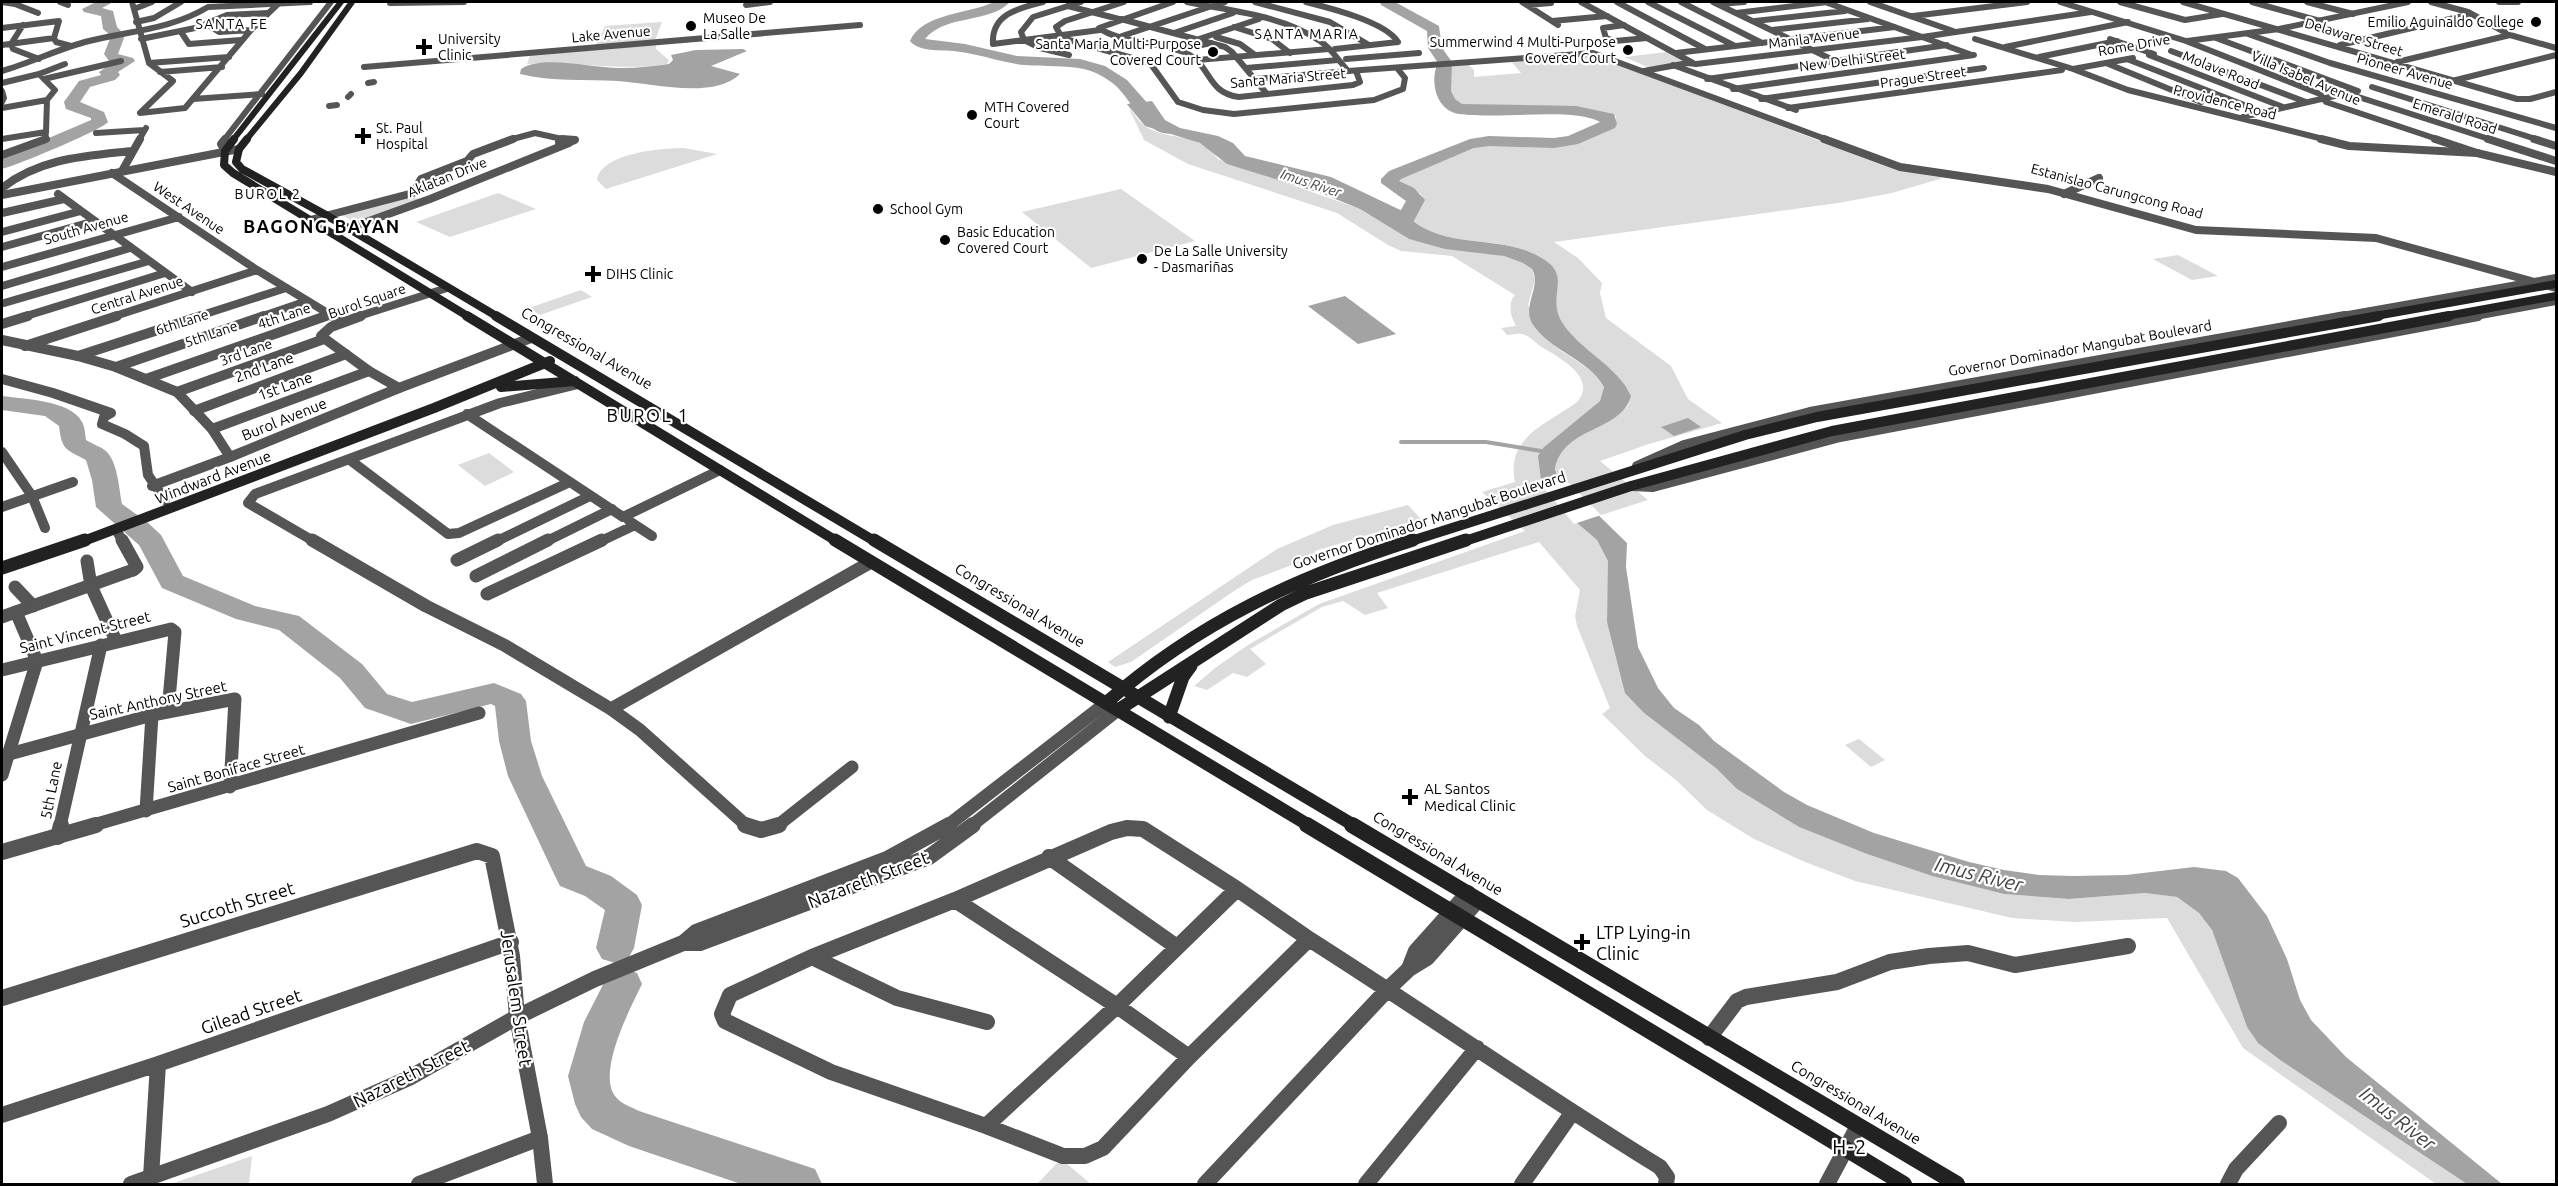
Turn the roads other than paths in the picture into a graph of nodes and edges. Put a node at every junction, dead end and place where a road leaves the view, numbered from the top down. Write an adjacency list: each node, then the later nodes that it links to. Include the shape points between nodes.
1 (26, 2): 45 (street)
2 (60, 2): 47 (street)
3 (132, 2): 52 (street)
4 (152, 2): 52 (street)
5 (181, 2): 71 (street, via 154,18)
6 (214, 2): 51 (street)
7 (279, 2): 8 (street); 39 (street); 59 (street)
8 (310, 2)
9 (352, 2): 193 (main road)
10 (464, 2): 40 (street)
11 (770, 2): 48 (street)
12 (1043, 2): 102 (street, via 998,20 991,34 993,44)
13 (1081, 2): 49 (street)
14 (1124, 2): 56 (street)
15 (1173, 2): 67 (street)
16 (1187, 2): 50 (street)
17 (1199, 2): 50 (street)
18 (1225, 2): 50 (street)
19 (1261, 2): 53 (street); 57 (street)
20 (1305, 2): 53 (street); 109 (street, via 1371,22 1399,42)
21 (1581, 2): 64 (street)
22 (1617, 2): 118 (street)
23 (1648, 2): 113 (street)
24 (1682, 2): 106 (street)
25 (1744, 2): 43 (street)
26 (1826, 2): 54 (street); 60 (street)
27 (1872, 2): 28 (street); 65 (street)
28 (1886, 2)
29 (2026, 2): 65 (street)
30 (2060, 2): 58 (street, Villa Isabel Avenue)
31 (2120, 2): 61 (street, via 2185,20)
32 (2183, 2): 61 (street, Delaware Street)
33 (2252, 2): 70 (street)
34 (2307, 2): 62 (street)
35 (2408, 2): 62 (street, Rome Drive)
36 (2432, 2): 63 (street)
37 (2499, 2): 38 (street)
38 (2518, 2)
39 (248, 3): 51 (street)
40 (390, 3)
41 (1524, 3): 42 (street); 64 (street, via 1555,23)
42 (1551, 3)
43 (1716, 3): 60 (street)
44 (2, 4): 45 (street)
45 (15, 4): 73 (street, via 38,15)
46 (335, 4): 55 (main road); 173 (main road)
47 (69, 5)
48 (746, 5)
49 (1068, 6): 56 (street); 102 (street, via 1033,17 1021,32)
50 (1211, 6): 57 (street); 78 (street)
51 (208, 7): 91 (street, via 180,22)
52 (134, 9): 71 (street)
53 (1286, 9): 66 (street); 109 (street, via 1334,24)
54 (1850, 10): 68 (street); 69 (street)
55 (323, 11): 172 (street)
56 (1094, 12): 67 (street); 92 (street, via 1056,27)
57 (1235, 12): 66 (street); 89 (street)
58 (2095, 12): 72 (street, Villa Isabel Avenue); 87 (street, Manila Avenue)
59 (267, 13): 74 (street, via 227,15); 83 (street)
60 (1736, 13): 69 (street)
61 (2227, 14): 82 (street, Delaware Street)
62 (2353, 14): 70 (street, Rome Drive)
63 (2471, 14): 93 (street); 111 (street)
64 (1607, 16): 77 (street)
65 (1913, 16): 87 (street)
66 (1261, 18): 79 (street); 117 (street, via 1304,33)
67 (1121, 19): 78 (street); 84 (street, via 1101,26)
68 (1872, 19): 80 (street); 85 (street)
69 (1754, 21): 85 (street)
70 (2320, 21): 82 (street, Rome Drive)
71 (136, 22): 91 (street)
72 (2128, 22): 86 (street); 105 (street, Villa Isabel Avenue)
73 (32, 24): 75 (street); 96 (street, via 59,21)
74 (208, 24): 83 (street, via 219,32); 88 (street)
75 (23, 25): 81 (street); 107 (street)
76 (860, 25): 145 (street, Lake Avenue)
77 (1624, 25): 97 (street); 97 (street, via 1603,28 1606,38)
78 (1150, 26): 89 (street); 94 (street)
79 (1234, 27): 99 (street); 122 (street, via 1272,39)
80 (1895, 27): 95 (street); 103 (street)
81 (2, 28)
82 (2279, 29): 90 (street, Rome Drive); 111 (street, Delaware Street)
83 (250, 30): 101 (street)
84 (1100, 30): 92 (street); 94 (street, Santa Maria Street)
85 (1772, 30): 103 (street)
86 (2086, 30): 104 (street, Molave Road); 114 (street)
87 (1953, 31): 95 (street, Manila Avenue)
88 (181, 32): 91 (street); 101 (street, via 189,44)
89 (1174, 33): 99 (street)
90 (2248, 34): 98 (street, Rome Drive); 162 (street, Pioneer Avenue, via 2330,63)
91 (141, 35): 112 (street, via 123,34); 139 (street)
92 (1060, 35): 102 (street); 148 (street, via 1150,63 1178,102 1218,113 1374,100 1403,88 1405,78)
93 (2510, 35): 116 (street); 141 (street)
94 (1122, 36): 119 (street, Santa Maria Street)
95 (1922, 37): 110 (street); 120 (street, Manila Avenue)
96 (54, 38): 107 (street); 112 (street)
97 (1647, 38): 124 (street)
98 (2216, 38): 105 (street, Rome Drive); 167 (street)
99 (1211, 39): 119 (street); 127 (street, via 1240,44); 130 (street)
100 (1976, 39): 114 (street, Providence Road)
101 (241, 40): 129 (street)
102 (1024, 40): 126 (street)
103 (1791, 40): 106 (street); 120 (street)
104 (2117, 41): 125 (street, Molave Road); 132 (street)
105 (2186, 41): 115 (street, Villa Isabel Avenue)
106 (1762, 43): 113 (street)
107 (11, 44): 108 (street); 133 (street, via 16,51)
108 (2, 45)
109 (1369, 45): 117 (street)
110 (1947, 45): 131 (street, New Delhi Street, via 1974,55); 138 (street)
111 (2338, 45): 141 (street, Delaware Street)
112 (70, 46): 133 (street)
113 (1735, 46): 118 (street)
114 (2004, 47): 132 (street, Providence Road)
115 (2199, 47): 121 (street, Rome Drive); 175 (street, Villa Isabel Avenue)
116 (2556, 48)
117 (1332, 49): 122 (street); 134 (street)
118 (1706, 49): 124 (street)
119 (1176, 50): 136 (street, Santa Maria Street)
120 (1812, 50): 138 (street); 143 (street, Manila Avenue)
121 (2171, 51): 125 (street, Rome Drive); 180 (street)
122 (1290, 53): 127 (street)
123 (1419, 53): 134 (street)
124 (1676, 53): 143 (street)
125 (2151, 54): 135 (street, Rome Drive); 183 (street, Molave Road)
126 (1070, 55)
127 (1255, 55): 130 (street)
128 (2556, 55): 161 (street)
129 (229, 57): 139 (street); 144 (street)
130 (1237, 57): 136 (street); 147 (street)
131 (1960, 58): 149 (street); 155 (street, New Delhi Street)
132 (2035, 58): 150 (street, Providence Road)
133 (39, 59): 151 (street)
134 (1342, 59): 147 (street); 156 (street)
135 (2127, 59): 140 (street, Rome Drive); 185 (street)
136 (1197, 60): 174 (street, Santa Maria Street, via 1221,94)
137 (121, 61): 157 (street)
138 (1834, 61): 155 (street); 160 (street)
139 (149, 63): 153 (street)
140 (2105, 63): 150 (street, Rome Drive); 184 (street, via 2204,103)
141 (2396, 63): 161 (street, Delaware Street)
142 (65, 64): 157 (street)
143 (1696, 64): 146 (street, Manila Avenue)
144 (222, 67): 153 (street); 176 (street)
145 (364, 67)
146 (1677, 67): 154 (street, Manila Avenue); 160 (street)
147 (1246, 68): 159 (street)
148 (1396, 68): 154 (street, Estanislao Carungcong Road, via 1591,53); 156 (street, Estanislao Carungcong Road)
149 (1984, 68): 158 (street); 163 (street)
150 (2073, 69): 184 (street, Providence Road, via 2128,90)
151 (3, 70)
152 (2062, 70): 158 (street, Prague Street)
153 (158, 72): 176 (street, via 173,81 140,113 183,109)
154 (1652, 72): 206 (street, Estanislao Carungcong Road, via 1894,165)
155 (1856, 72): 163 (street); 166 (street, New Delhi Street)
156 (1354, 73): 159 (street, Estanislao Carungcong Road); 174 (street, Santa Maria Street, via 1360,81 1353,85)
157 (42, 76): 164 (street); 178 (street, via 55,90)
158 (2005, 78): 169 (street, Prague Street)
159 (1255, 79): 174 (street)
160 (1707, 80): 166 (street)
161 (2456, 80): 170 (street, Delaware Street, via 2517,99)
162 (2400, 81): 165 (street); 188 (street, Pioneer Avenue)
163 (1878, 82): 169 (street); 177 (street)
164 (2, 83)
165 (2372, 87): 167 (street); 192 (street)
166 (1733, 89): 177 (street)
167 (2358, 91): 171 (street)
168 (2, 92): 179 (street)
169 (1898, 92): 182 (street, Prague Street)
170 (2556, 92)
171 (2346, 93): 175 (street); 198 (street, Emerald Road)
172 (259, 94): 173 (street); 176 (street); 195 (street, via 221,144)
173 (270, 94): 195 (main road)
174 (1267, 94)
175 (2324, 98): 180 (street); 196 (street, Villa Isabel Avenue, via 2326,102)
176 (193, 99)
177 (1761, 99): 182 (street)
178 (47, 100): 181 (street); 189 (street)
179 (2, 102)
180 (2307, 102): 183 (street)
181 (2, 108)
182 (1788, 108): 186 (street)
183 (2283, 108): 185 (street)
184 (2207, 110): 187 (street, Providence Road)
185 (2262, 112): 187 (street)
186 (1804, 113)
187 (2239, 117): 196 (street, Providence Road, via 2349,146)
188 (2556, 128)
189 (46, 132): 191 (street); 197 (street, via 45,140)
190 (96, 133): 194 (street, via 145,129)
191 (2, 139)
192 (2556, 146)
193 (239, 149): 195 (street); 211 (main road, Congressional Avenue, via 236,159 242,169)
194 (132, 151): 200 (street); 204 (street, via 60,158)
195 (225, 151): 200 (street); 213 (main road, via 226,168)
196 (2477, 153): 201 (street, Villa Isabel Avenue)
197 (2, 155)
198 (2556, 161)
199 (2556, 166): 201 (street)
200 (122, 171): 202 (street)
201 (2552, 171)
202 (112, 173): 207 (street); 212 (street, West Avenue)
203 (2099, 178): 206 (street)
204 (3, 185)
205 (413, 193): 208 (street); 208 (street, Aklatan Drive, via 421,178 526,134 566,141); 211 (street)
206 (2067, 193): 225 (street, Estanislao Carungcong Road, via 2196,227 2353,232 2396,238)
207 (2, 195)
208 (430, 199): 215 (street, Aklatan Drive)
209 (81, 211): 210 (street, via 61,196); 214 (street); 216 (street)
210 (2, 213)
211 (326, 215): 213 (street); 215 (main road, Congressional Avenue)
212 (179, 217): 217 (street, South Avenue); 223 (street, West Avenue)
213 (310, 220): 218 (main road)
214 (95, 221): 217 (street); 219 (street)
215 (348, 230): 218 (street, Aklatan Drive); 228 (main road, Congressional Avenue)
216 (2, 232)
217 (114, 234): 220 (street); 222 (street, South Avenue)
218 (333, 234): 230 (main road)
219 (2, 247)
220 (130, 248): 221 (street); 226 (street)
221 (149, 261): 224 (street); 234 (street)
222 (2, 267)
223 (257, 270): 227 (street, West Avenue); 229 (street, Central Avenue)
224 (165, 273): 229 (street); 236 (street)
225 (2550, 284): 237 (main road, Governor Dominador Mangubat Boulevard); 266 (street, Governor Dominador Mangubat Boulevard, via 1777,419 1673,448)
226 (2, 286)
227 (286, 288): 232 (street, West Avenue); 247 (street, 6th Lane)
228 (447, 288): 230 (street, Burol Square); 241 (main road, Congressional Avenue)
229 (192, 292): 245 (street, Central Avenue)
230 (430, 293): 238 (street, Burol Square); 244 (main road)
231 (2556, 296): 240 (main road, Governor Dominador Mangubat Boulevard)
232 (307, 301): 235 (street, West Avenue); 250 (street, 5th Lane)
233 (2556, 301): 270 (street, Governor Dominador Mangubat Boulevard, via 1840,437 1653,487)
234 (3, 303): 236 (street)
235 (329, 315): 238 (street, West Avenue); 253 (street, 4th Lane)
236 (21, 318): 239 (street)
237 (2359, 320): 240 (main road); 266 (main road, Governor Dominador Mangubat Boulevard, via 1817,417 1745,435)
238 (342, 322): 242 (street, Burol Square, via 323,333)
239 (2, 324)
240 (2378, 329): 270 (main road, Governor Dominador Mangubat Boulevard, via 1832,431)
241 (531, 338): 244 (street, Burol Avenue); 248 (main road, Congressional Avenue)
242 (324, 339): 246 (street, Burol Square); 257 (street, 3rd Lane)
243 (4, 342): 245 (street, Burol Avenue)
244 (513, 344): 249 (main road); 256 (street, Burol Avenue)
245 (24, 346): 247 (street, Burol Avenue)
246 (346, 354): 251 (street, Burol Square); 259 (street, 2nd Lane)
247 (78, 356): 250 (street, Burol Avenue)
248 (566, 358): 249 (main road, Windward Avenue); 297 (main road, Congressional Avenue)
249 (549, 365): 254 (main road); 255 (main road, Windward Avenue); 258 (main road, Windward Avenue)
250 (116, 368): 253 (street, Burol Avenue)
251 (369, 370): 256 (street, Burol Square); 261 (street, 1st Lane)
252 (2, 379): 269 (street, via 111,413 102,424 144,446)
253 (146, 379): 257 (street, Burol Avenue)
254 (577, 383): 255 (main road); 260 (street); 265 (main road)
255 (501, 387): 258 (main road, Windward Avenue)
256 (399, 388): 263 (street, Burol Avenue)
257 (177, 392): 259 (street, Burol Avenue)
258 (434, 408): 279 (main road, Windward Avenue)
259 (194, 411): 261 (street, Burol Avenue)
260 (467, 414): 264 (street); 268 (street)
261 (212, 429): 263 (street, Burol Avenue)
262 (2, 455): 271 (street)
263 (230, 457): 269 (street)
264 (350, 460): 268 (street, via 448,534 459,533); 300 (street, via 255,494 248,503 426,606 504,645)
265 (720, 470): 276 (street); 283 (main road)
266 (1617, 476): 297 (main road, Governor Dominador Mangubat Boulevard, via 1294,581 1222,619)
267 (73, 482): 271 (street)
268 (570, 482): 272 (street)
269 (152, 486): 273 (street)
270 (1631, 486): 294 (main road, Governor Dominador Mangubat Boulevard, via 1306,593 1254,619)
271 (32, 496): 274 (street); 278 (street)
272 (590, 496): 275 (street); 281 (street)
273 (165, 500)
274 (2, 507)
275 (612, 510): 276 (street); 285 (street)
276 (623, 517): 277 (street)
277 (634, 525): 280 (street); 288 (street)
278 (45, 528)
279 (116, 532): 284 (main road, Windward Avenue); 286 (street, via 137,567)
280 (652, 536)
281 (457, 560)
282 (87, 561): 286 (street)
283 (871, 562): 299 (main road); 300 (street)
284 (2, 568)
285 (476, 576)
286 (91, 586): 289 (street); 292 (street)
287 (15, 587): 289 (street)
288 (487, 594)
289 (33, 606): 290 (street)
290 (16, 612): 291 (street); 295 (street)
291 (2, 617)
292 (116, 641): 293 (street, Saint Vincent Street); 301 (street, Saint Vincent Street, via 174,629)
293 (101, 645): 295 (street, Saint Vincent Street); 305 (street, 5th Lane)
294 (1197, 658): 298 (main road, Governor Dominador Mangubat Boulevard); 304 (main road, via 1183,677)
295 (36, 661): 296 (street, Saint Vincent Street); 306 (street)
296 (2, 670)
297 (1122, 688): 298 (main road, Congressional Avenue); 299 (main road, Governor Dominador Mangubat Boulevard)
298 (1139, 698): 299 (main road, Governor Dominador Mangubat Boulevard); 304 (main road, Congressional Avenue)
299 (1112, 707): 318 (main road); 327 (street, Nazareth Street, via 949,825 887,859 696,932 678,945)
300 (610, 709): 307 (street, via 640,730 754,830 776,827)
301 (168, 711): 303 (street, Saint Anthony Street); 309 (street, Saint Anthony Street, via 237,700)
302 (479, 713): 309 (street, Saint Boniface Street)
303 (152, 715): 305 (street, Saint Anthony Street); 310 (street)
304 (1169, 717): 316 (main road, Congressional Avenue)
305 (79, 735): 306 (street, Saint Anthony Street); 311 (street, 5th Lane)
306 (4, 755): 308 (street)
307 (852, 767)
308 (2, 775)
309 (230, 787): 310 (street, Saint Boniface Street)
310 (146, 811): 311 (street, Saint Boniface Street)
311 (58, 837): 312 (street, Saint Boniface Street)
312 (2, 852)
313 (485, 852): 320 (street, Jerusalem Street, via 492,856); 325 (street, Succoth Street, via 459,855)
314 (1049, 857): 315 (street, via 1111,832 1143,830); 317 (street); 321 (street)
315 (1237, 889): 319 (street); 321 (street)
316 (1473, 896): 318 (street); 329 (main road, Congressional Avenue)
317 (955, 900): 323 (street); 326 (street)
318 (1457, 914): 324 (street, via 1427,958); 339 (main road)
319 (1309, 939): 324 (street); 331 (street)
320 (512, 942): 327 (street, Jerusalem Street); 332 (street, Gilead Street)
321 (1177, 946): 326 (street)
322 (2128, 946): 329 (street, via 2014,965 1968,953 1890,962 1837,982 1737,1001)
323 (812, 957): 328 (street, via 897,998); 336 (street, via 730,995 722,1014 725,1021 831,1072)
324 (1388, 989): 330 (street); 344 (street)
325 (2, 998)
326 (1117, 1006): 331 (street); 336 (street)
327 (517, 1017): 338 (street, Jerusalem Street); 340 (street, Nazareth Street, via 409,1078 328,1114)
328 (987, 1022)
329 (1709, 1038): 337 (main road, Congressional Avenue)
330 (1477, 1048): 333 (street); 345 (street)
331 (1189, 1057): 336 (street, via 1103,1148 1085,1156 1063,1156)
332 (158, 1064): 334 (street, Gilead Street); 340 (street)
333 (1572, 1113): 346 (street); 347 (street, via 1660,1167 1667,1177)
334 (2, 1115)
335 (2279, 1123): 351 (street, via 2236,1169)
336 (986, 1126)
337 (1858, 1126): 339 (street); 350 (main road, Congressional Avenue)
338 (540, 1138): 342 (street); 343 (street, Jerusalem Street)
339 (1845, 1149): 348 (street); 349 (main road)
340 (151, 1177): 341 (street, Nazareth Street)
341 (130, 1185)
342 (418, 1185)
343 (545, 1185)
344 (1205, 1185)
345 (1366, 1185)
346 (1522, 1185)
347 (1666, 1185)
348 (1827, 1185)
349 (1905, 1185)
350 (1957, 1185)
351 (2228, 1185)

